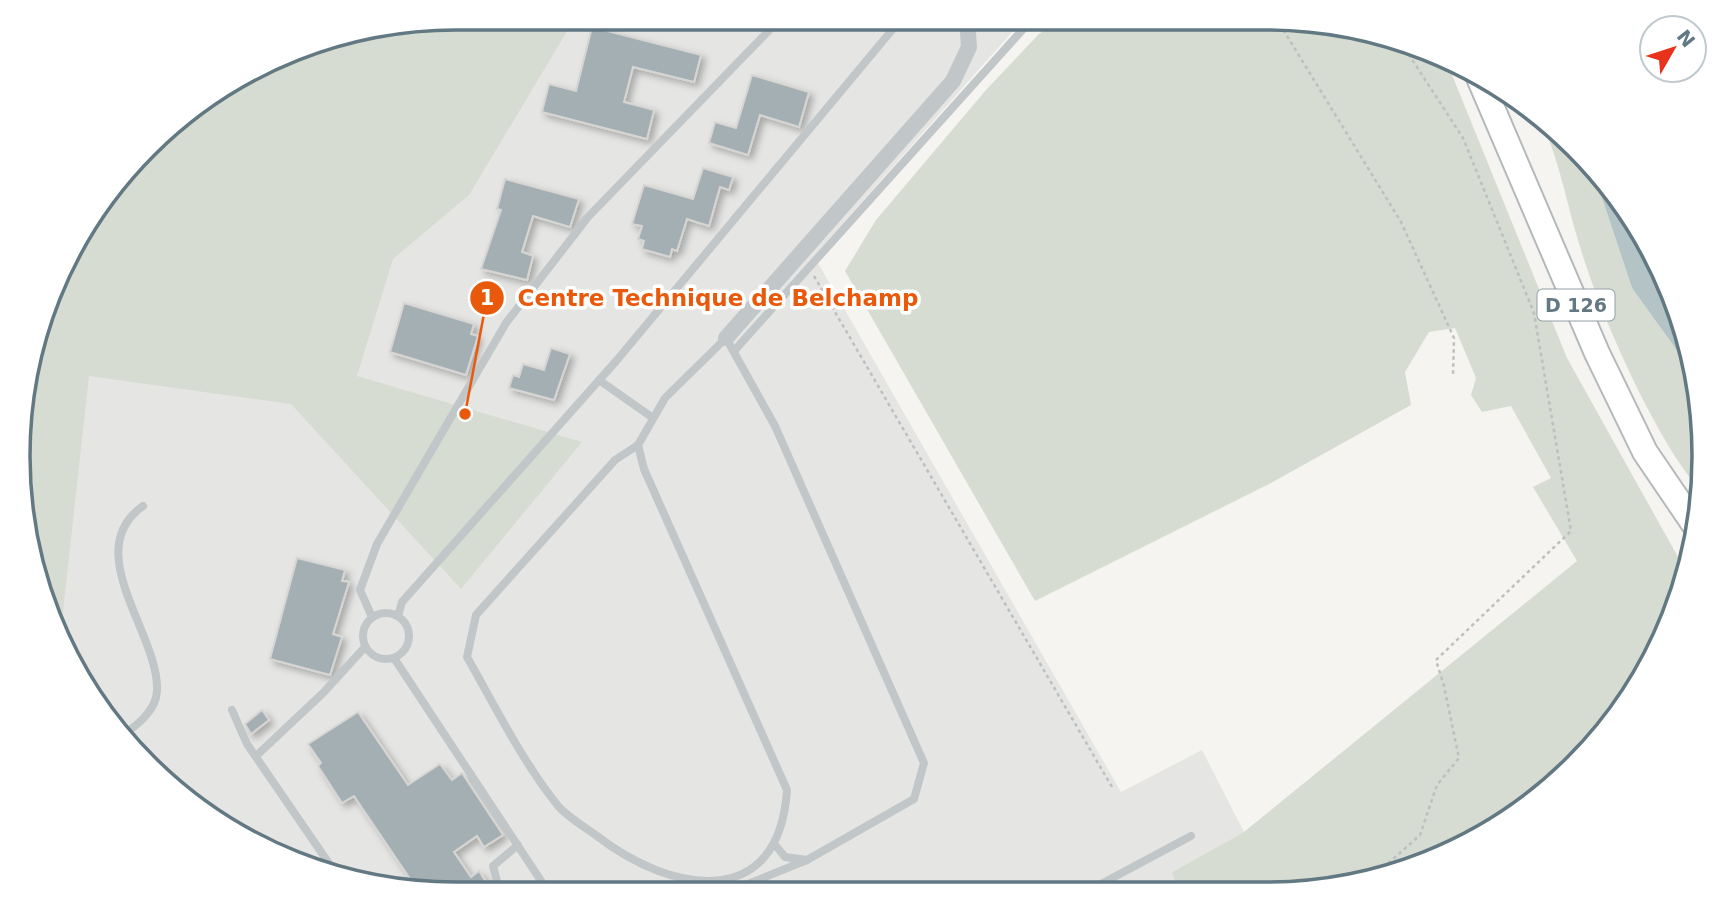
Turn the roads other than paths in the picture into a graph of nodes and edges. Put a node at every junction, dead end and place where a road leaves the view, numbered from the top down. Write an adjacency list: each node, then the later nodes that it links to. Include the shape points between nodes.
1 (769, 30): 15 (lane, via 588,217 506,323 377,544 360,590)
2 (892, 30): 8 (lane)
3 (968, 30): 7 (street, via 969,47 953,80)
4 (1022, 30): 7 (lane, via 810,268)
5 (1484, 90): 13 (main road, D 126, via 1597,353 1645,452)
6 (1504, 103): 11 (main road, D 126, via 1644,425)
7 (730, 344): 9 (lane, via 665,398); 24 (lane, via 775,426 924,763 914,799)
8 (599, 380): 9 (lane); 14 (lane, via 402,602)
9 (653, 418): 10 (lane)
10 (638, 445): 23 (lane, via 644,469 787,790 786,814); 28 (lane, via 615,460 476,615 467,657 560,808 627,859)
11 (1690, 494)
12 (143, 506): 19 (lane, via 130,515 118,555 155,669 158,692 149,712)
13 (1688, 516)
14 (398, 616): 15 (lane); 17 (lane, via 409,635 405,649)
15 (372, 617): 16 (lane, via 362,634)
16 (365, 647): 17 (lane, via 374,657); 20 (lane, via 323,694)
17 (394, 658): 22 (lane)
18 (232, 710): 20 (lane)
19 (130, 729)
20 (256, 756): 25 (lane)
21 (1191, 836): 31 (lane)
22 (518, 845): 26 (lane, via 493,866); 27 (lane)
23 (776, 846): 24 (lane, via 785,857); 29 (lane, via 745,876)
24 (807, 860): 30 (lane)
25 (329, 863)
26 (497, 882)
27 (542, 882)
28 (686, 882)
29 (728, 882)
30 (753, 882)
31 (1103, 882)

